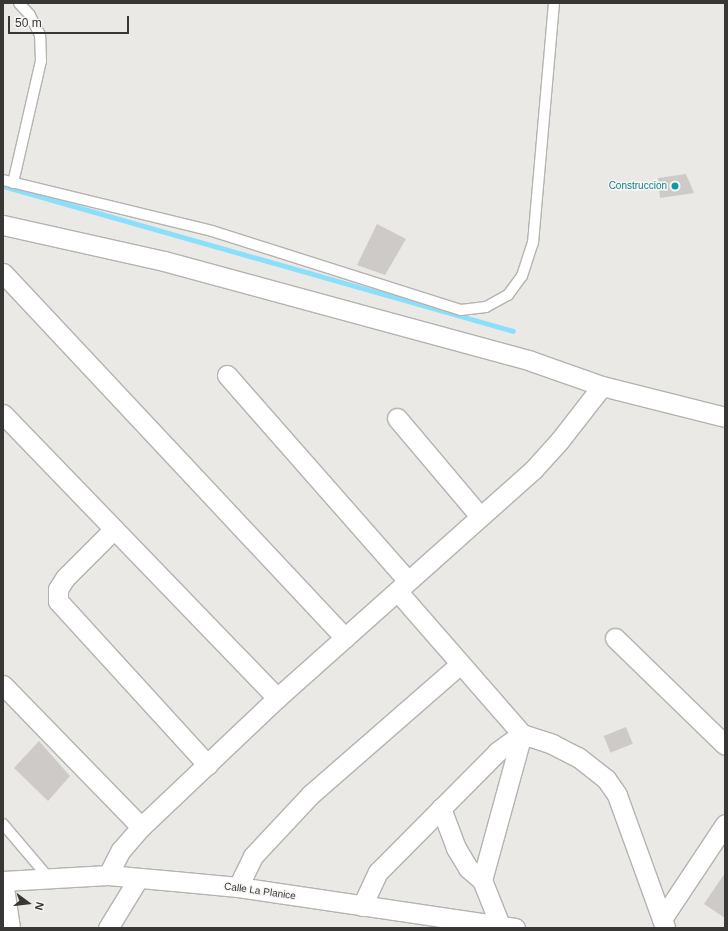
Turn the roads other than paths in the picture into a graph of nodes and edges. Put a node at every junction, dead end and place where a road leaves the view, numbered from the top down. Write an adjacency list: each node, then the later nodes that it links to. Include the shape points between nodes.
1 (19, 3): 4 (lane, via 30,15 40,35 41,61)
2 (554, 3): 4 (lane, via 533,243 517,282 508,295 486,307 461,310 212,231)
3 (3, 180): 4 (lane)
4 (13, 183)
5 (3, 225): 8 (street, via 164,261 531,361)
6 (3, 274): 15 (street)
7 (227, 375): 14 (street)
8 (602, 386): 10 (street); 12 (street, via 533,470)
9 (3, 414): 13 (street)
10 (725, 417)
11 (397, 418): 12 (street)
12 (479, 515): 14 (street)
13 (114, 529): 19 (street); 22 (street, via 65,578 58,589 58,601)
14 (403, 587): 15 (street); 17 (street)
15 (345, 638): 19 (street)
16 (614, 638): 21 (street)
17 (459, 665): 20 (street); 32 (street, via 310,795 253,856)
18 (3, 685): 26 (street)
19 (277, 698): 22 (street)
20 (522, 734): 23 (street, via 497,752); 30 (street); 34 (street, via 571,754 606,779 617,796)
21 (725, 745)
22 (208, 765): 26 (street)
23 (441, 808): 30 (street, via 456,848 468,868); 33 (street, via 378,872)
24 (3, 824): 28 (lane)
25 (725, 824): 34 (street)
26 (140, 827): 27 (street, via 121,850)
27 (108, 875): 28 (street, Calle La Planice); 29 (street, Calle La Planice)
28 (49, 878): 31 (street, Calle La Planice)
29 (138, 879): 32 (street, Calle La Planice); 37 (street)
30 (482, 880): 35 (street)
31 (3, 881): 36 (street)
32 (238, 887): 33 (street, Calle La Planice)
33 (362, 906): 35 (street, Calle La Planice)
34 (664, 924)
35 (508, 927)
36 (10, 928)
37 (108, 928)

